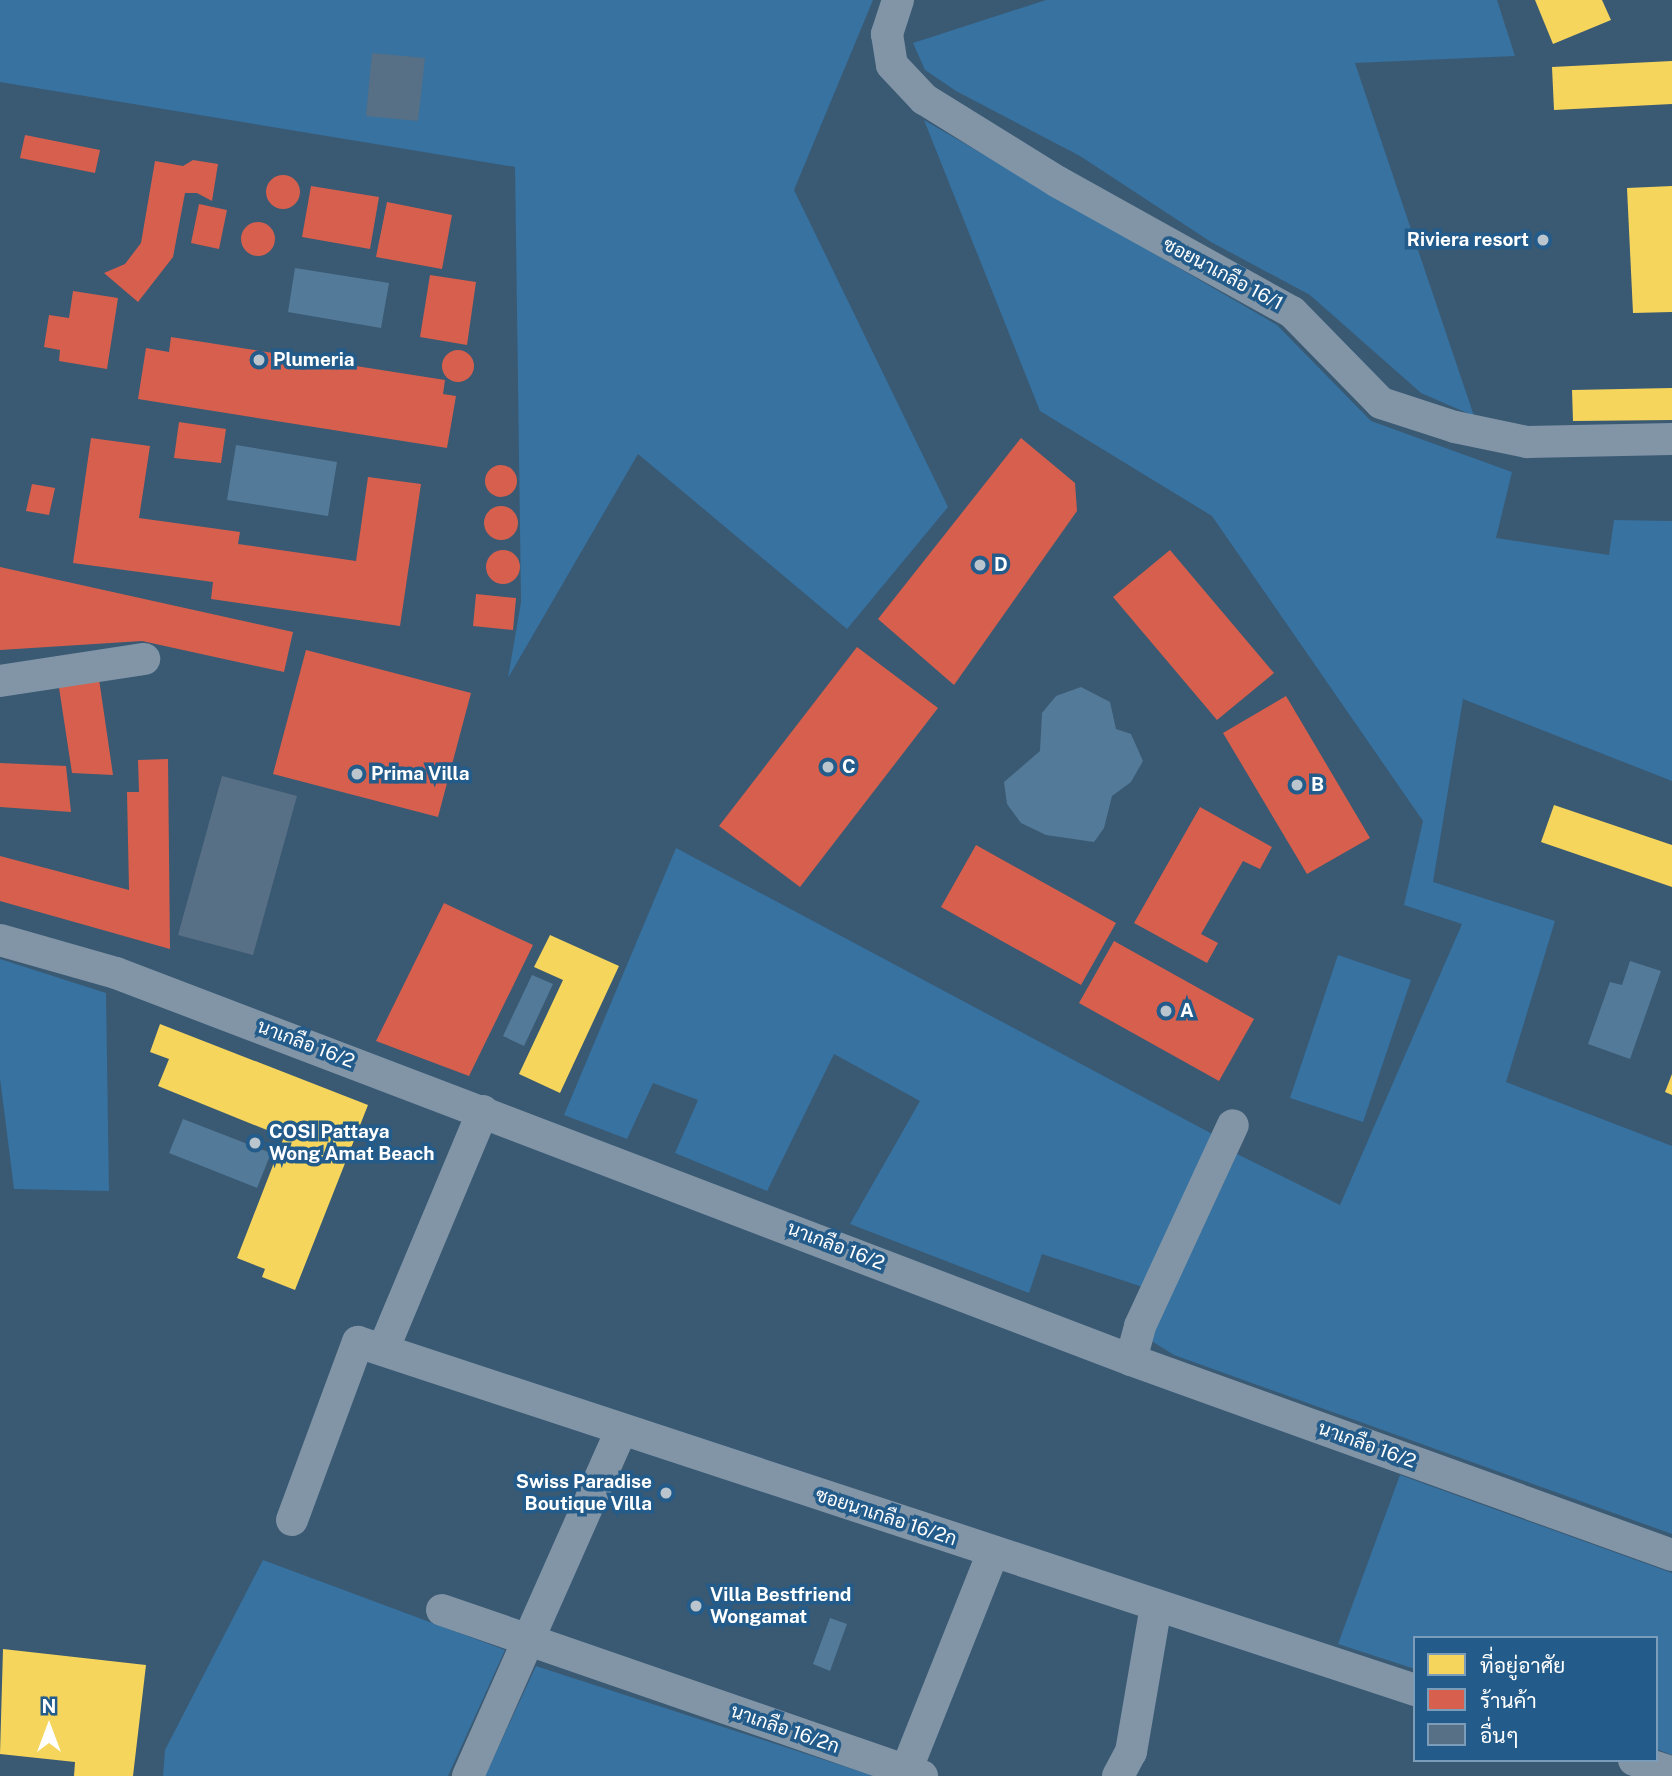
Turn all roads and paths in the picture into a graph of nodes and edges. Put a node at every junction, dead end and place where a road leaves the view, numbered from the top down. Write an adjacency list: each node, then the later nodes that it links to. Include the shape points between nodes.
1 (898, 0): 2 (street, ซอยนาเกลือ 16/1, via 887,34 892,65 923,99 1058,182 1293,312 1381,403 1455,427 1527,442)
2 (1672, 439)
3 (144, 659): 4 (street)
4 (0, 681)
5 (0, 940): 6 (street, นาเกลือ 16/2, via 116,973)
6 (483, 1111): 8 (street); 9 (street, นาเกลือ 16/2)
7 (1233, 1125): 9 (street, via 1140,1326)
8 (371, 1346): 10 (street, ซอยนาเกลือ 16/2ก); 11 (street)
9 (1131, 1360): 13 (street, นาเกลือ 16/2)
10 (621, 1430): 12 (street, ซอยนาเกลือ 16/2ก); 16 (street)
11 (292, 1520)
12 (993, 1552): 14 (street, ซอยนาเกลือ 16/2ก); 20 (street, นาเกลือ 16/2ก)
13 (1672, 1555)
14 (1156, 1605): 17 (street, ซอยนาเกลือ 16/2ก); 22 (street, via 1132,1752)
15 (442, 1610): 16 (street, นาเกลือ 16/2ก)
16 (527, 1641): 20 (street, นาเกลือ 16/2ก); 21 (street)
17 (1413, 1689)
18 (1640, 1762): 19 (street)
19 (1672, 1772)
20 (914, 1773)
21 (468, 1776)
22 (1118, 1776)

